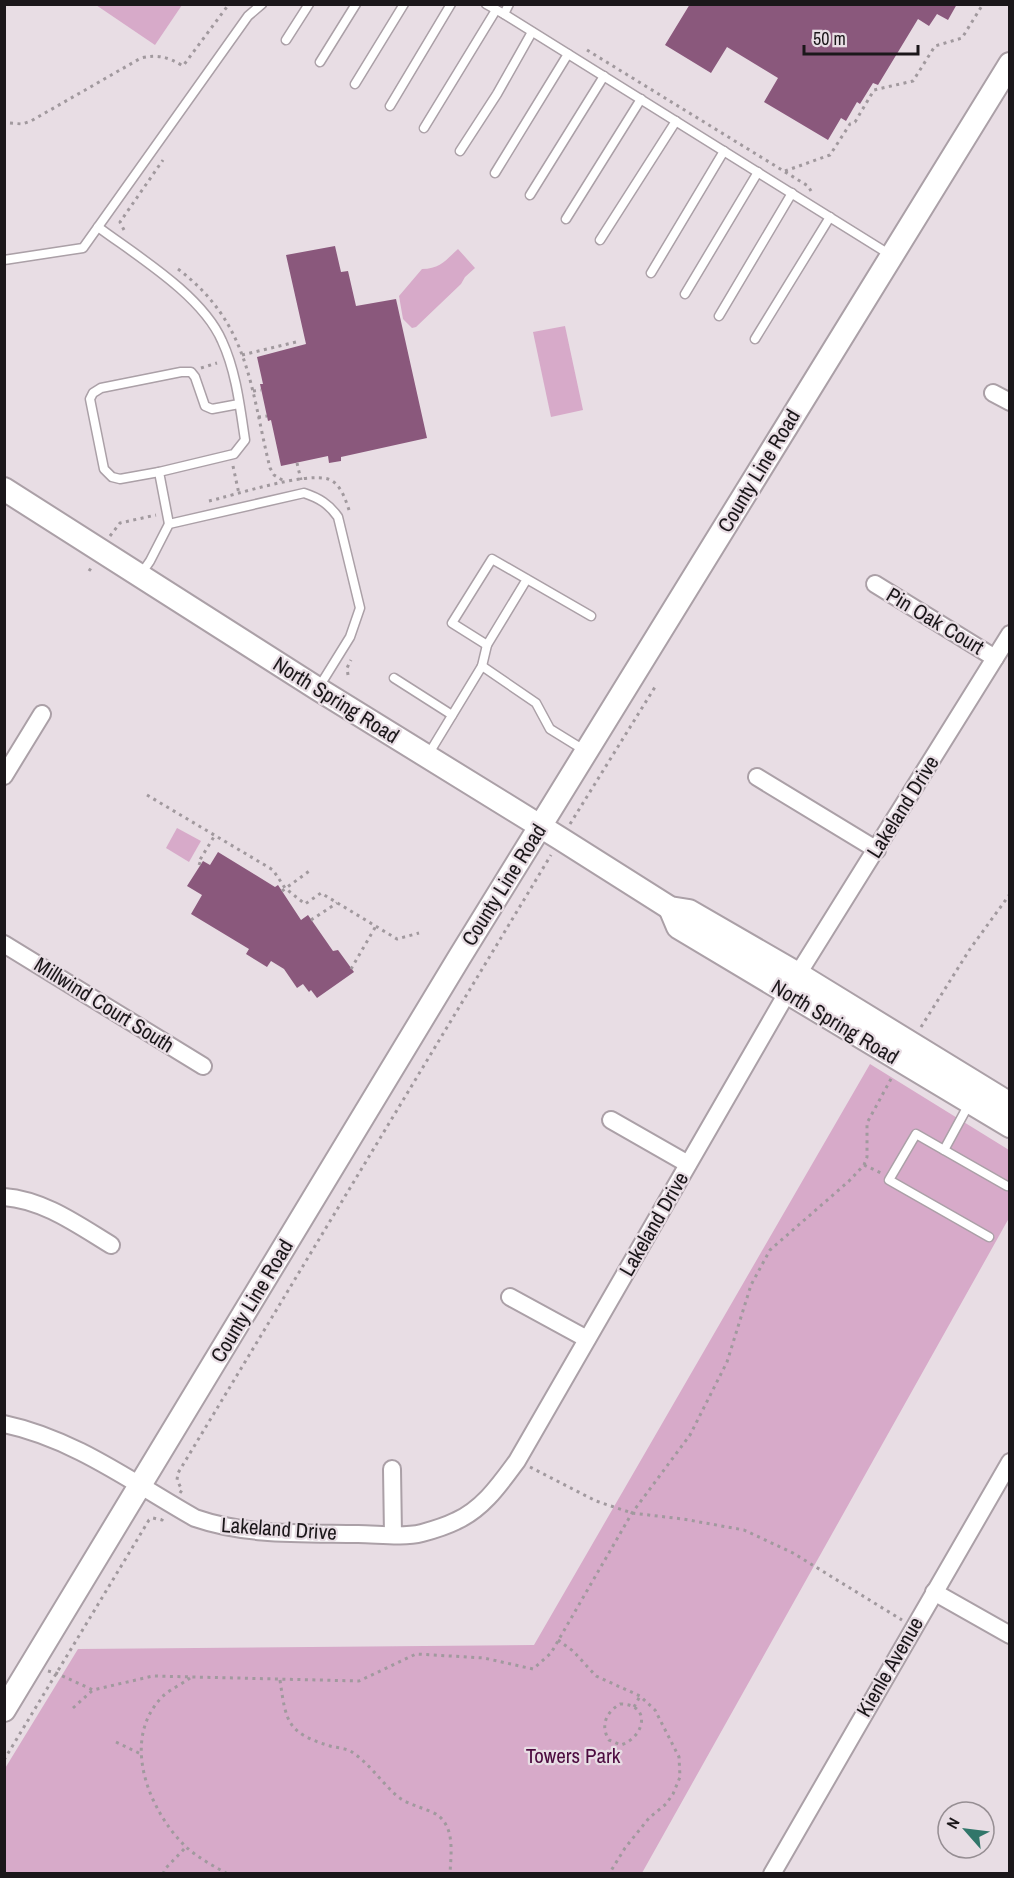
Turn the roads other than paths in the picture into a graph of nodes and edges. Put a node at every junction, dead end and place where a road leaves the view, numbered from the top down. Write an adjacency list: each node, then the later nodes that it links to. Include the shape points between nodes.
1 (262, 4): 28 (lane, via 248,16)
2 (309, 4): 10 (lane)
3 (356, 4): 12 (lane)
4 (404, 4): 15 (lane)
5 (452, 4): 17 (lane)
6 (486, 4): 8 (lane)
7 (509, 4): 8 (lane)
8 (500, 12): 9 (lane); 19 (lane)
9 (532, 32): 11 (lane); 20 (lane)
10 (286, 40)
11 (568, 54): 14 (lane); 23 (lane)
12 (320, 62)
13 (1010, 64): 30 (main road, County Line Road)
14 (604, 76): 16 (lane); 25 (lane)
15 (355, 84)
16 (641, 99): 18 (lane); 27 (lane)
17 (390, 106)
18 (676, 121): 21 (lane); 29 (lane)
19 (424, 128)
20 (460, 151)
21 (724, 151): 22 (lane); 32 (lane)
22 (758, 172): 24 (lane); 33 (lane)
23 (495, 173)
24 (792, 193): 26 (lane); 34 (lane)
25 (530, 195)
26 (830, 217): 30 (lane); 35 (lane)
27 (566, 219)
28 (98, 227): 31 (lane, via 83,248); 38 (lane, via 170,279 202,311 222,340)
29 (600, 240)
30 (892, 256): 54 (main road, County Line Road)
31 (4, 260)
32 (651, 273)
33 (685, 294)
34 (719, 316)
35 (755, 339)
36 (993, 393): 37 (street)
37 (1010, 402)
38 (239, 404): 39 (lane, via 245,440 234,454); 39 (lane, via 212,409 205,406 191,372 100,388 93,393 92,415 104,469 120,479)
39 (159, 472): 41 (lane)
40 (4, 489): 42 (main road, North Spring Road)
41 (169, 524): 42 (lane); 51 (lane, via 304,493 330,506 339,517 360,608 350,637)
42 (141, 574): 51 (main road, North Spring Road)
43 (528, 579): 45 (lane); 47 (lane); 47 (lane, via 492,559 452,623)
44 (875, 585): 48 (street, Pin Oak Court)
45 (591, 616)
46 (1010, 634): 48 (street, Lakeland Drive)
47 (487, 645): 49 (lane)
48 (995, 658): 59 (street, Lakeland Drive)
49 (482, 666): 53 (lane); 54 (lane, via 536,703 550,729)
50 (394, 678): 53 (lane)
51 (318, 689): 55 (main road, North Spring Road)
52 (42, 714): 56 (street)
53 (452, 716): 55 (lane)
54 (587, 752): 58 (main road, County Line Road)
55 (427, 756): 58 (main road, North Spring Road)
56 (4, 777)
57 (757, 777): 59 (street)
58 (541, 826): 61 (main road, North Spring Road, via 670,908 688,911); 78 (main road, County Line Road)
59 (877, 850): 61 (street, Lakeland Drive)
60 (4, 944): 62 (street, Millwind Court South)
61 (793, 984): 63 (main road, North Spring Road); 68 (street, Lakeland Drive)
62 (203, 1066)
63 (975, 1094): 64 (main road, North Spring Road); 66 (main road, North Spring Road); 67 (lane)
64 (1010, 1104)
65 (611, 1120): 68 (street)
66 (1010, 1126)
67 (944, 1150): 69 (lane); 71 (lane, via 916,1134 889,1180)
68 (688, 1164): 74 (street, Lakeland Drive)
69 (1007, 1186)
70 (4, 1197): 72 (street, via 33,1202)
71 (989, 1237)
72 (111, 1245)
73 (510, 1297): 74 (street)
74 (587, 1339): 79 (street, Lakeland Drive, via 497,1489 457,1520 420,1533)
75 (4, 1424): 78 (street, Lakeland Drive, via 85,1452)
76 (1010, 1462): 80 (street, Kienle Avenue)
77 (392, 1469): 79 (street)
78 (140, 1486): 79 (street, Lakeland Drive, via 195,1518 215,1525 265,1532); 82 (main road, County Line Road)
79 (393, 1535)
80 (934, 1592): 81 (street); 83 (street, Kienle Avenue)
81 (1010, 1635)
82 (4, 1710)
83 (772, 1874)

